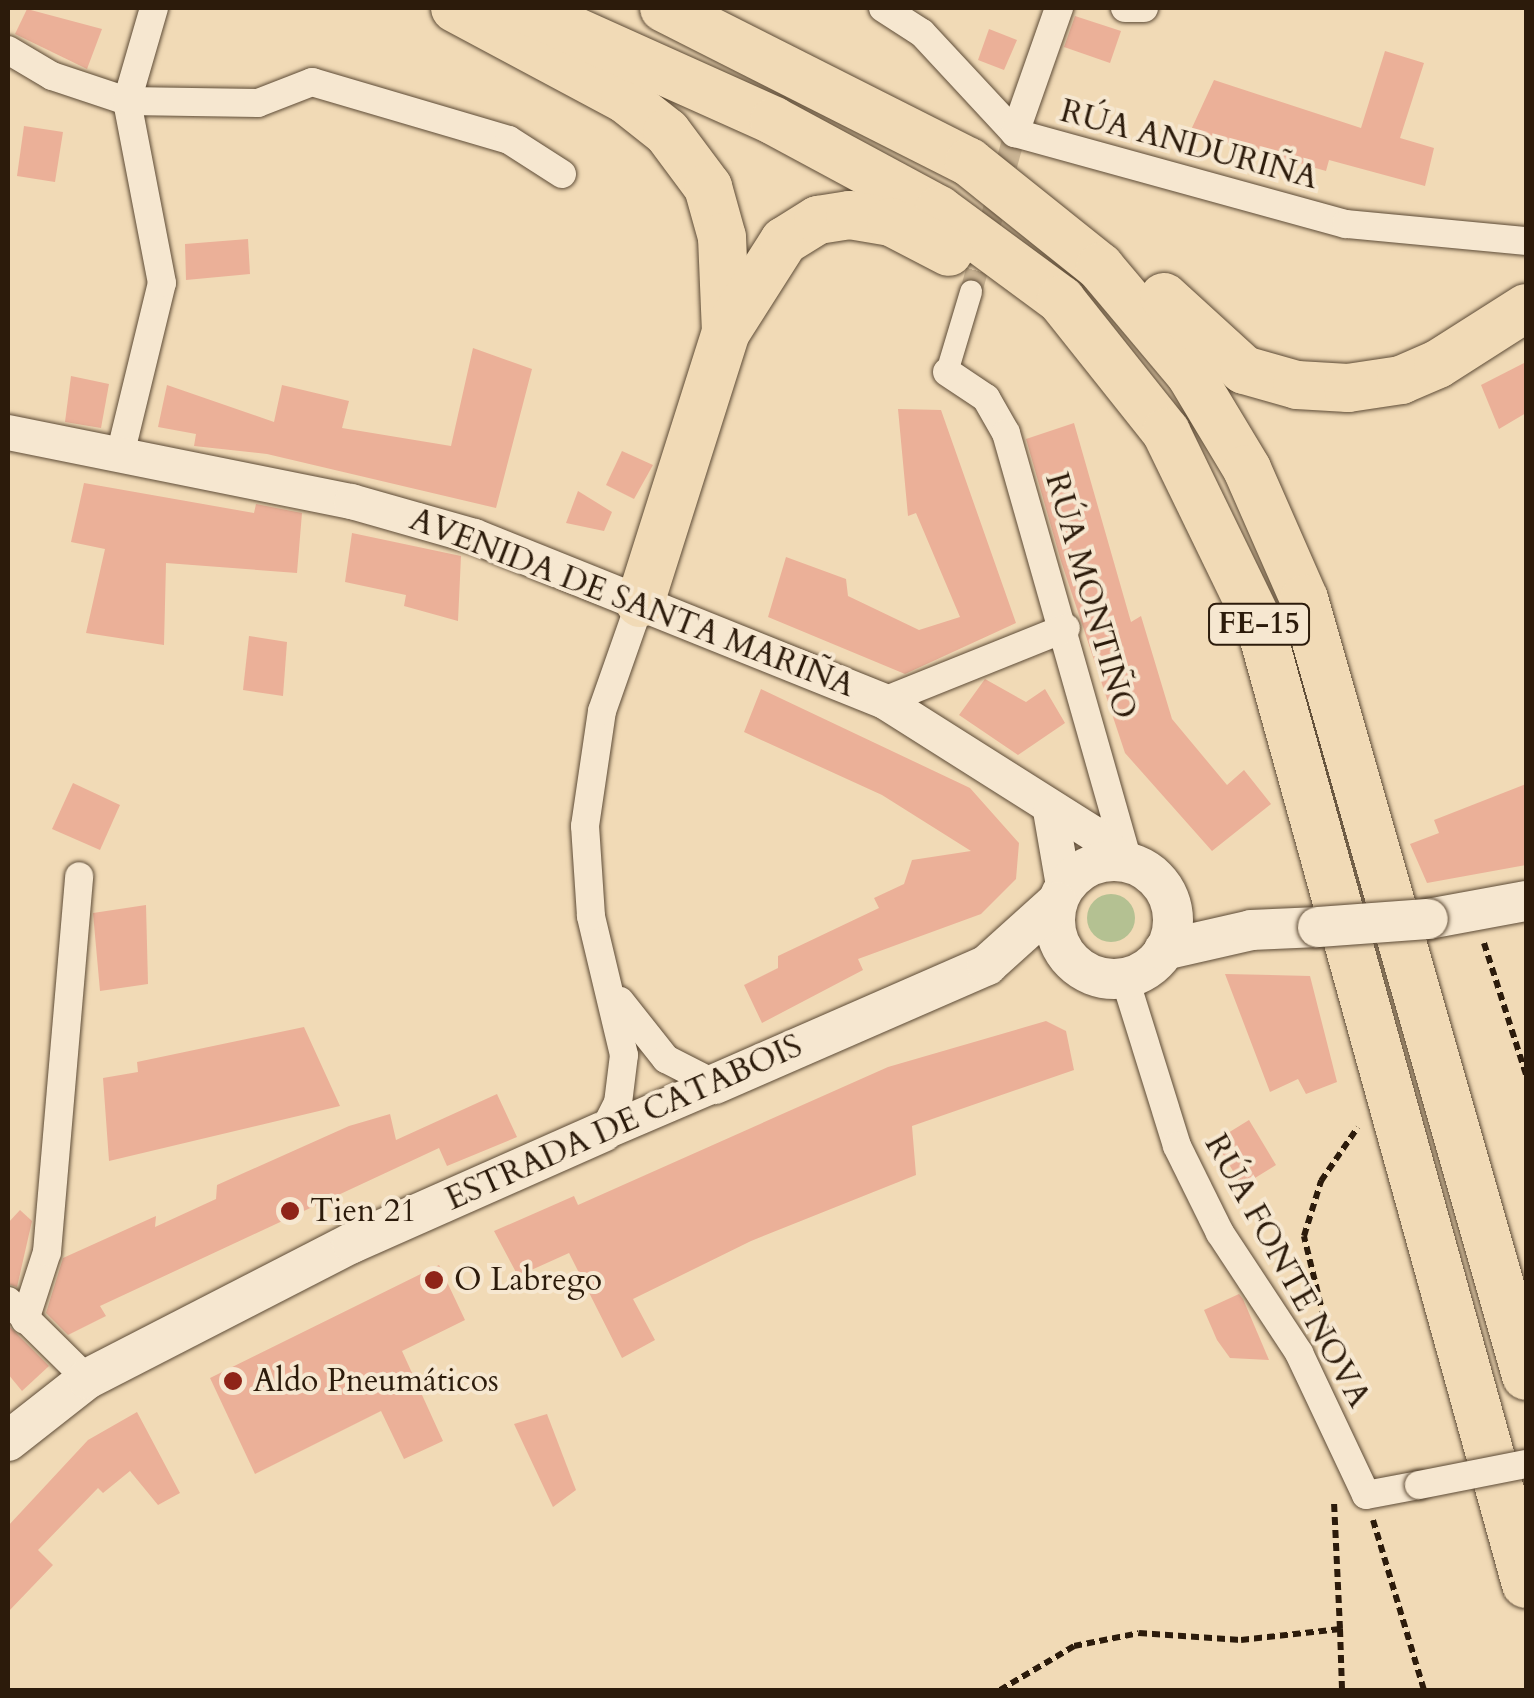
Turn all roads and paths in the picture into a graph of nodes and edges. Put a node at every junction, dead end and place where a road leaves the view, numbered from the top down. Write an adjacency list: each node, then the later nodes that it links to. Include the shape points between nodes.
1 (154, 8): 10 (street)
2 (456, 8): 16 (highway, via 625,100 667,132 708,187 722,237)
3 (524, 8): 20 (highway, FE-15, via 774,121 922,201 1061,300 1166,432)
4 (883, 8): 11 (street, RÚA ANDURIÑA, via 922,32)
5 (1059, 8): 11 (street)
6 (1125, 8): 7 (street)
7 (1144, 8)
8 (669, 10): 15 (highway, via 839,76 979,146 1128,258 1202,338 1244,370 1296,385 1401,380); 43 (highway, FE-15, via 969,162 1100,267 1190,374 1247,468 1304,599)
9 (8, 50): 10 (street, via 52,76)
10 (127, 101): 12 (street, via 258,103 312,82 509,140); 19 (street, via 162,283)
11 (1015, 133): 13 (street, RÚA ANDURIÑA, via 1346,224)
12 (562, 174)
13 (1526, 241)
14 (971, 292): 17 (street)
15 (1526, 308)
16 (726, 332): 20 (highway, via 784,241 818,220 891,222 998,284 1102,382); 21 (highway)
17 (948, 372): 22 (street, RÚA MONTIÑO, via 986,398 1006,433)
18 (8, 432): 19 (street, AVENIDA DE SANTA MARIÑA)
19 (120, 455): 21 (street, AVENIDA DE SANTA MARIÑA, via 415,516)
20 (1243, 581): 49 (highway, FE-15)
21 (640, 603): 23 (street, AVENIDA DE SANTA MARIÑA); 36 (street, via 602,711 584,826 591,916)
22 (1066, 628): 23 (street); 25 (street, RÚA MONTIÑO)
23 (884, 701): 24 (street, AVENIDA DE SANTA MARIÑA)
24 (1050, 810): 25 (street, AVENIDA DE SANTA MARIÑA); 27 (street)
25 (1126, 863): 27 (main road, via 1082,870); 29 (main road, via 1158,881)
26 (79, 876): 41 (street, via 47,1252)
27 (1060, 897): 33 (main road, ESTRADA DE CATABOIS); 34 (main road, via 1055,927)
28 (1526, 902): 30 (main road)
29 (1170, 904): 31 (main road); 32 (main road)
30 (1476, 913): 31 (main road, bridge); 37 (path)
31 (1251, 930): 32 (main road)
32 (1164, 950): 35 (main road)
33 (987, 964): 34 (main road, ESTRADA DE CATABOIS); 38 (main road, ESTRADA DE CATABOIS)
34 (1080, 968): 35 (main road)
35 (1125, 978): 47 (street, RÚA FONTE NOVA, via 1177,1146 1220,1234 1299,1353)
36 (611, 987): 38 (street, via 666,1059); 40 (street, via 624,1079)
37 (1526, 1075)
38 (714, 1084): 40 (street, ESTRADA DE CATABOIS)
39 (1366, 1116): 42 (path, via 1321,1181 1304,1236)
40 (603, 1132): 44 (main road, ESTRADA DE CATABOIS, via 352,1243)
41 (16, 1311): 44 (street)
42 (1331, 1347)
43 (1526, 1376)
44 (88, 1379): 45 (main road, ESTRADA DE CATABOIS)
45 (8, 1441)
46 (1526, 1464): 47 (street, bridge)
47 (1366, 1495): 53 (path)
48 (1334, 1496): 50 (path)
49 (1526, 1584)
50 (1340, 1630): 51 (path, via 1241,1640 1138,1633 1074,1646); 52 (path)
51 (1000, 1690)
52 (1342, 1690)
53 (1424, 1690)

